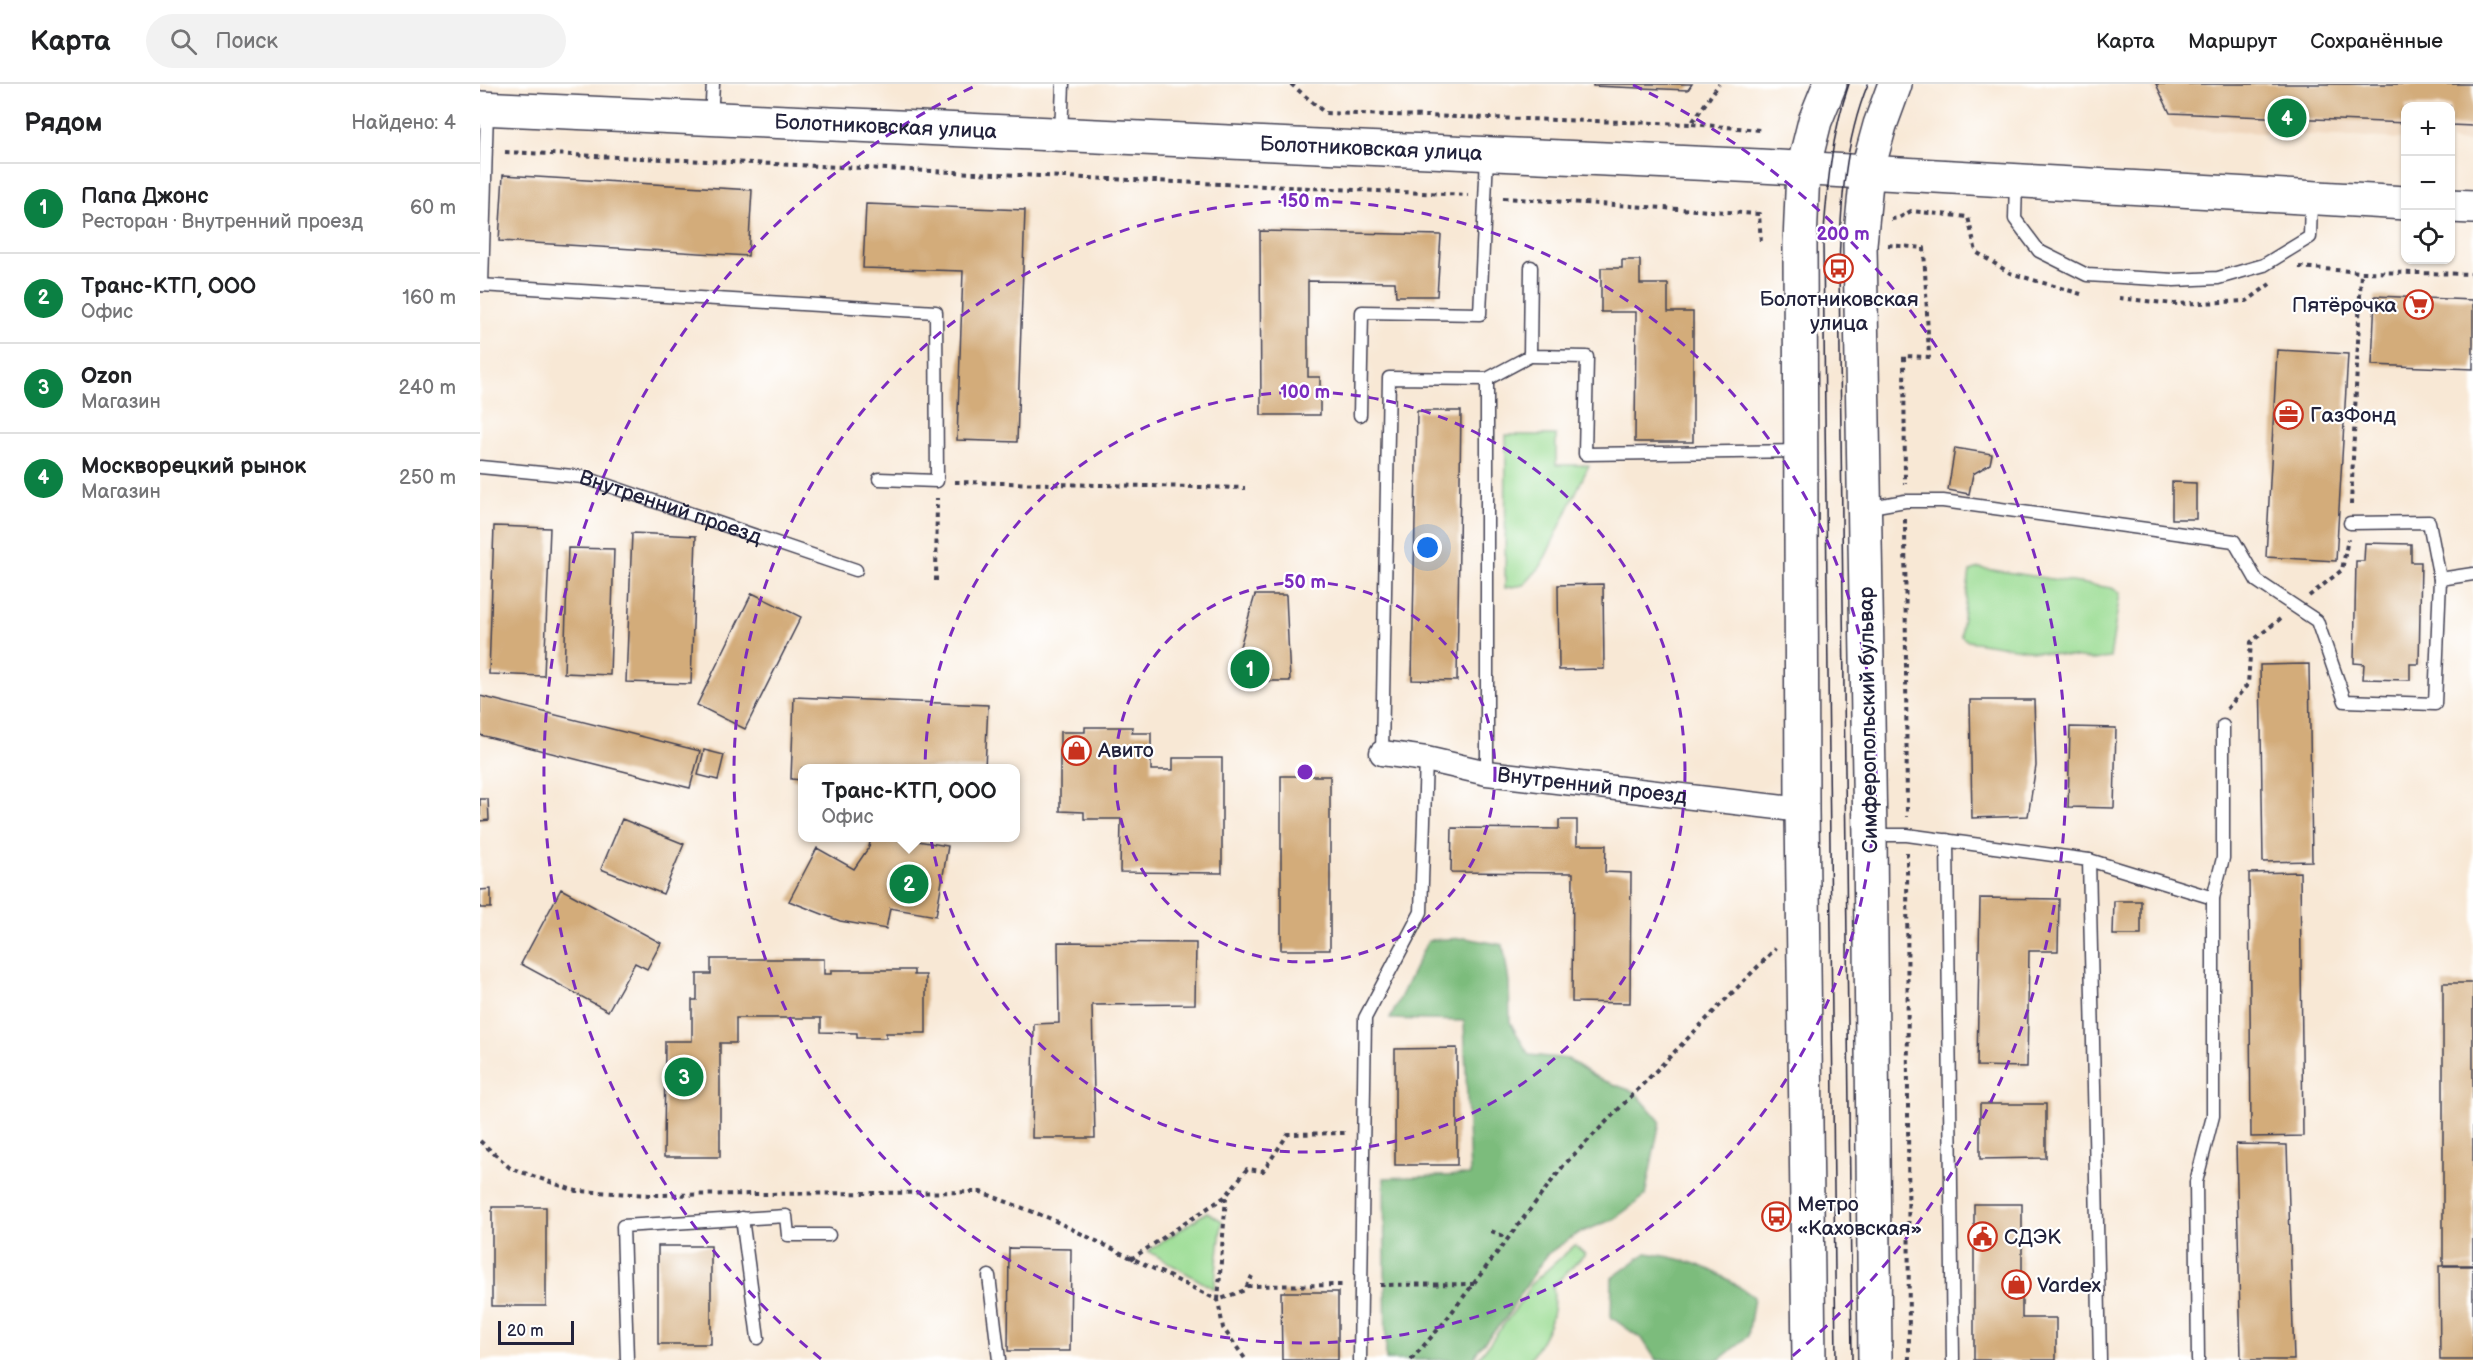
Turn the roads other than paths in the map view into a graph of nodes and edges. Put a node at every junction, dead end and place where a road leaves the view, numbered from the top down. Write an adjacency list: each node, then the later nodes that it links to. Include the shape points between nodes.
1 (713, 84): 6 (lane)
2 (1063, 84): 7 (lane)
3 (1830, 84): 9 (main road)
4 (1895, 84): 10 (main road, Симферопольский бульвар)
5 (484, 108): 6 (main road, Болотниковская улица); 17 (lane)
6 (711, 118): 7 (main road, Болотниковская улица)
7 (1061, 134): 8 (main road, Болотниковская улица)
8 (1487, 154): 9 (main road, Болотниковская улица); 20 (lane, via 1480,314 1362,312)
9 (1803, 169): 10 (main road, Болотниковская улица); 21 (main road)
10 (1867, 172): 11 (main road, Болотниковская улица); 24 (main road, Симферопольский бульвар, via 1860,244)
11 (2016, 181): 12 (main road, Болотниковская улица); 12 (lane, via 2015,219 2039,251 2087,275 2174,280 2218,278 2264,265 2310,237)
12 (2311, 197): 13 (main road, Болотниковская улица)
13 (2401, 203)
14 (2455, 206): 15 (main road)
15 (2473, 207)
16 (1531, 267): 18 (lane)
17 (481, 285): 23 (lane, via 936,312 937,482)
18 (1530, 356): 19 (lane); 21 (lane, via 1587,357 1585,454)
19 (1488, 379): 30 (lane, via 1389,378); 32 (lane)
20 (1360, 415)
21 (1802, 451): 33 (main road)
22 (480, 467): 26 (lane, Внутренний проезд, via 583,477)
23 (879, 479)
24 (1864, 508): 28 (lane, via 1905,501 1943,501 2234,541 2257,581 2317,621 2345,701 2435,704); 34 (main road, Симферопольский бульвар)
25 (2350, 523): 28 (lane, via 2430,522)
26 (856, 570)
27 (2473, 574): 28 (lane)
28 (2440, 579)
29 (2223, 726): 37 (lane, via 2223,858)
30 (1382, 753): 31 (street, Внутренний проезд)
31 (1426, 759): 32 (street, Внутренний проезд); 44 (lane, via 1421,912 1365,1018)
32 (1487, 773): 33 (street, Внутренний проезд)
33 (1802, 810): 45 (main road)
34 (1870, 836): 35 (lane); 46 (main road, Симферопольский бульвар)
35 (1947, 840): 36 (lane); 47 (lane)
36 (2089, 860): 37 (lane); 48 (lane)
37 (2212, 898): 49 (lane, via 2213,1116 2196,1182)
38 (742, 1218): 39 (lane, via 786,1216 788,1235); 41 (lane); 42 (lane, via 623,1226)
39 (829, 1235)
40 (989, 1276): 43 (lane)
41 (758, 1338)
42 (627, 1360)
43 (999, 1360)
44 (1360, 1360)
45 (1809, 1360)
46 (1875, 1360)
47 (1953, 1360)
48 (2100, 1360)
49 (2198, 1360)

